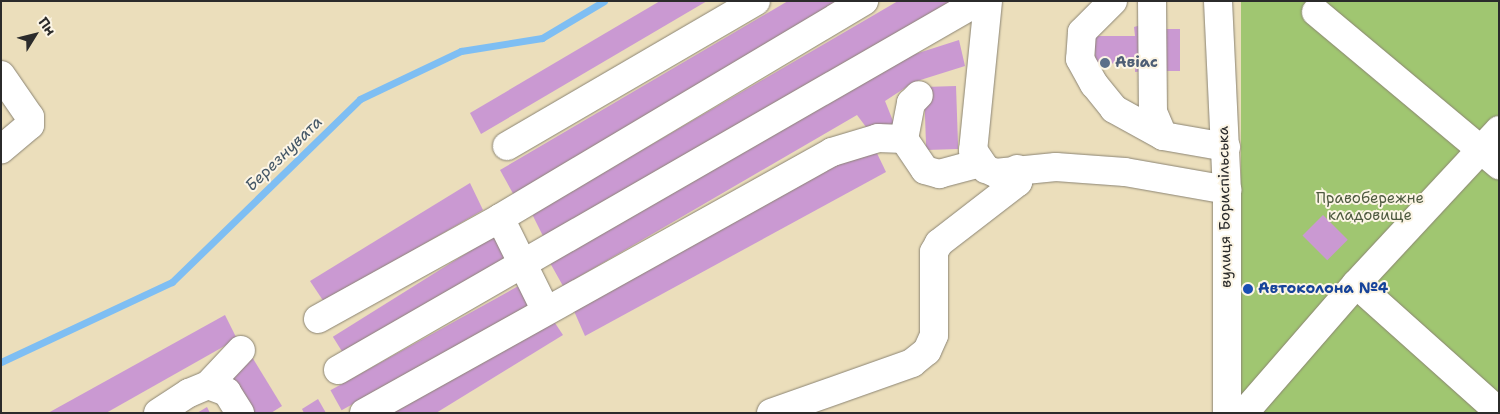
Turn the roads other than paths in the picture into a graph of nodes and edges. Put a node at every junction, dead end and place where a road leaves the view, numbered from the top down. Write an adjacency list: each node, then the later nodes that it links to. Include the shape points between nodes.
1 (756, 1): 15 (main road)
2 (864, 1): 22 (main road)
3 (980, 1): 8 (main road)
4 (988, 1): 19 (main road, via 974,114 974,150)
5 (1113, 1): 13 (main road, via 1082,32 1080,59 1114,109)
6 (1152, 1): 13 (main road, via 1154,112)
7 (1218, 1): 16 (main road, вулиця Бориспільська)
8 (957, 8): 23 (main road)
9 (1316, 12): 18 (main road)
10 (1, 75): 17 (main road, via 30,117 30,125)
11 (919, 95): 14 (main road, via 911,102)
12 (1499, 130): 18 (main road)
13 (1163, 136): 16 (main road)
14 (904, 139): 19 (main road, via 925,170 939,174); 25 (main road, via 878,138 832,152)
15 (508, 146)
16 (1226, 147): 21 (main road, вулиця Бориспільська)
17 (1, 149)
18 (1490, 157): 24 (main road)
19 (980, 163): 20 (main road, via 995,173)
20 (1017, 169): 21 (main road, via 1056,167 1125,172); 34 (main road, via 1018,182 934,252 934,335 927,351 912,363)
21 (1226, 190): 35 (main road, вулиця Бориспільська)
22 (500, 218): 23 (main road); 26 (main road)
23 (524, 261): 25 (main road); 28 (main road)
24 (1356, 284): 30 (main road); 36 (main road)
25 (545, 309): 33 (main road)
26 (318, 319)
27 (241, 350): 29 (main road)
28 (338, 370)
29 (208, 385): 31 (main road); 32 (main road, via 227,392)
30 (1499, 412)
31 (158, 413)
32 (240, 413)
33 (364, 413)
34 (772, 413)
35 (1227, 413)
36 (1244, 413)

